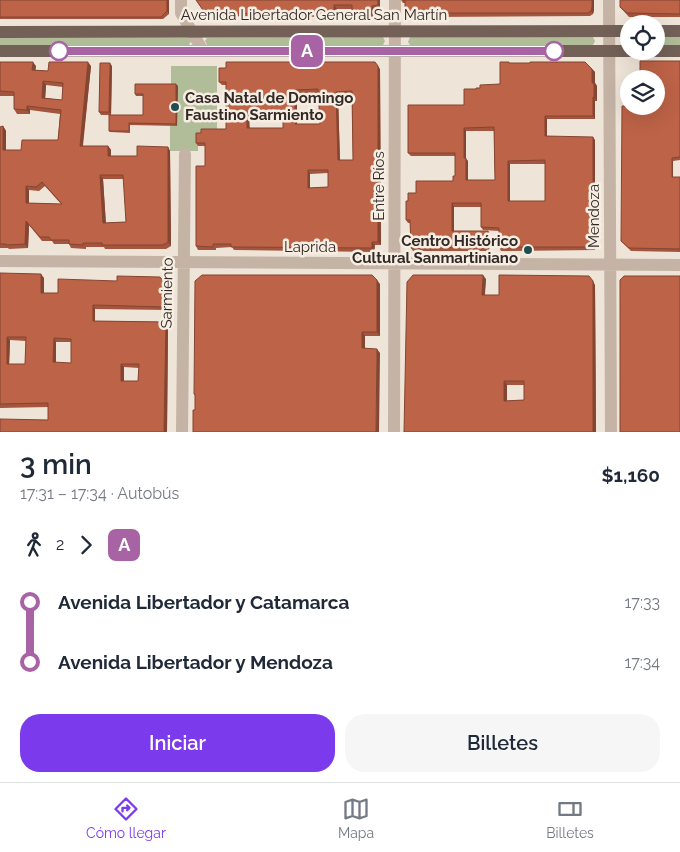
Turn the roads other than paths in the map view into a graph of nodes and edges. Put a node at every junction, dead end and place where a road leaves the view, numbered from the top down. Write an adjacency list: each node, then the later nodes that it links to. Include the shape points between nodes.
1 (181, 0): 10 (street, via 181,13)
2 (395, 0): 4 (street, Entre Ríos)
3 (609, 0): 5 (street, Mendoza)
4 (396, 31): 5 (main road, Avenida Libertador General San Martín); 10 (main road, Avenida Libertador General San Martín); 14 (street, Entre Ríos)
5 (609, 31): 6 (main road, Avenida Libertador General San Martín); 15 (street, Mendoza)
6 (620, 31)
7 (665, 31): 8 (main road)
8 (680, 31)
9 (0, 32): 10 (main road, Avenida Libertador General San Martín)
10 (192, 32): 13 (street)
11 (680, 50): 17 (main road)
12 (0, 51): 13 (main road)
13 (203, 51): 14 (main road)
14 (396, 51): 15 (main road); 21 (street, Entre Ríos)
15 (609, 51): 16 (main road); 22 (street, Mendoza)
16 (620, 51)
17 (665, 51)
18 (184, 154): 20 (street, Sarmiento)
19 (0, 261): 20 (street, Laprida)
20 (184, 262): 21 (street, Laprida); 24 (street, Sarmiento)
21 (394, 264): 22 (street, Laprida); 25 (street, Entre Ríos)
22 (610, 266): 23 (street, Laprida); 26 (street, Mendoza)
23 (680, 266)
24 (182, 432)
25 (394, 432)
26 (612, 432)

